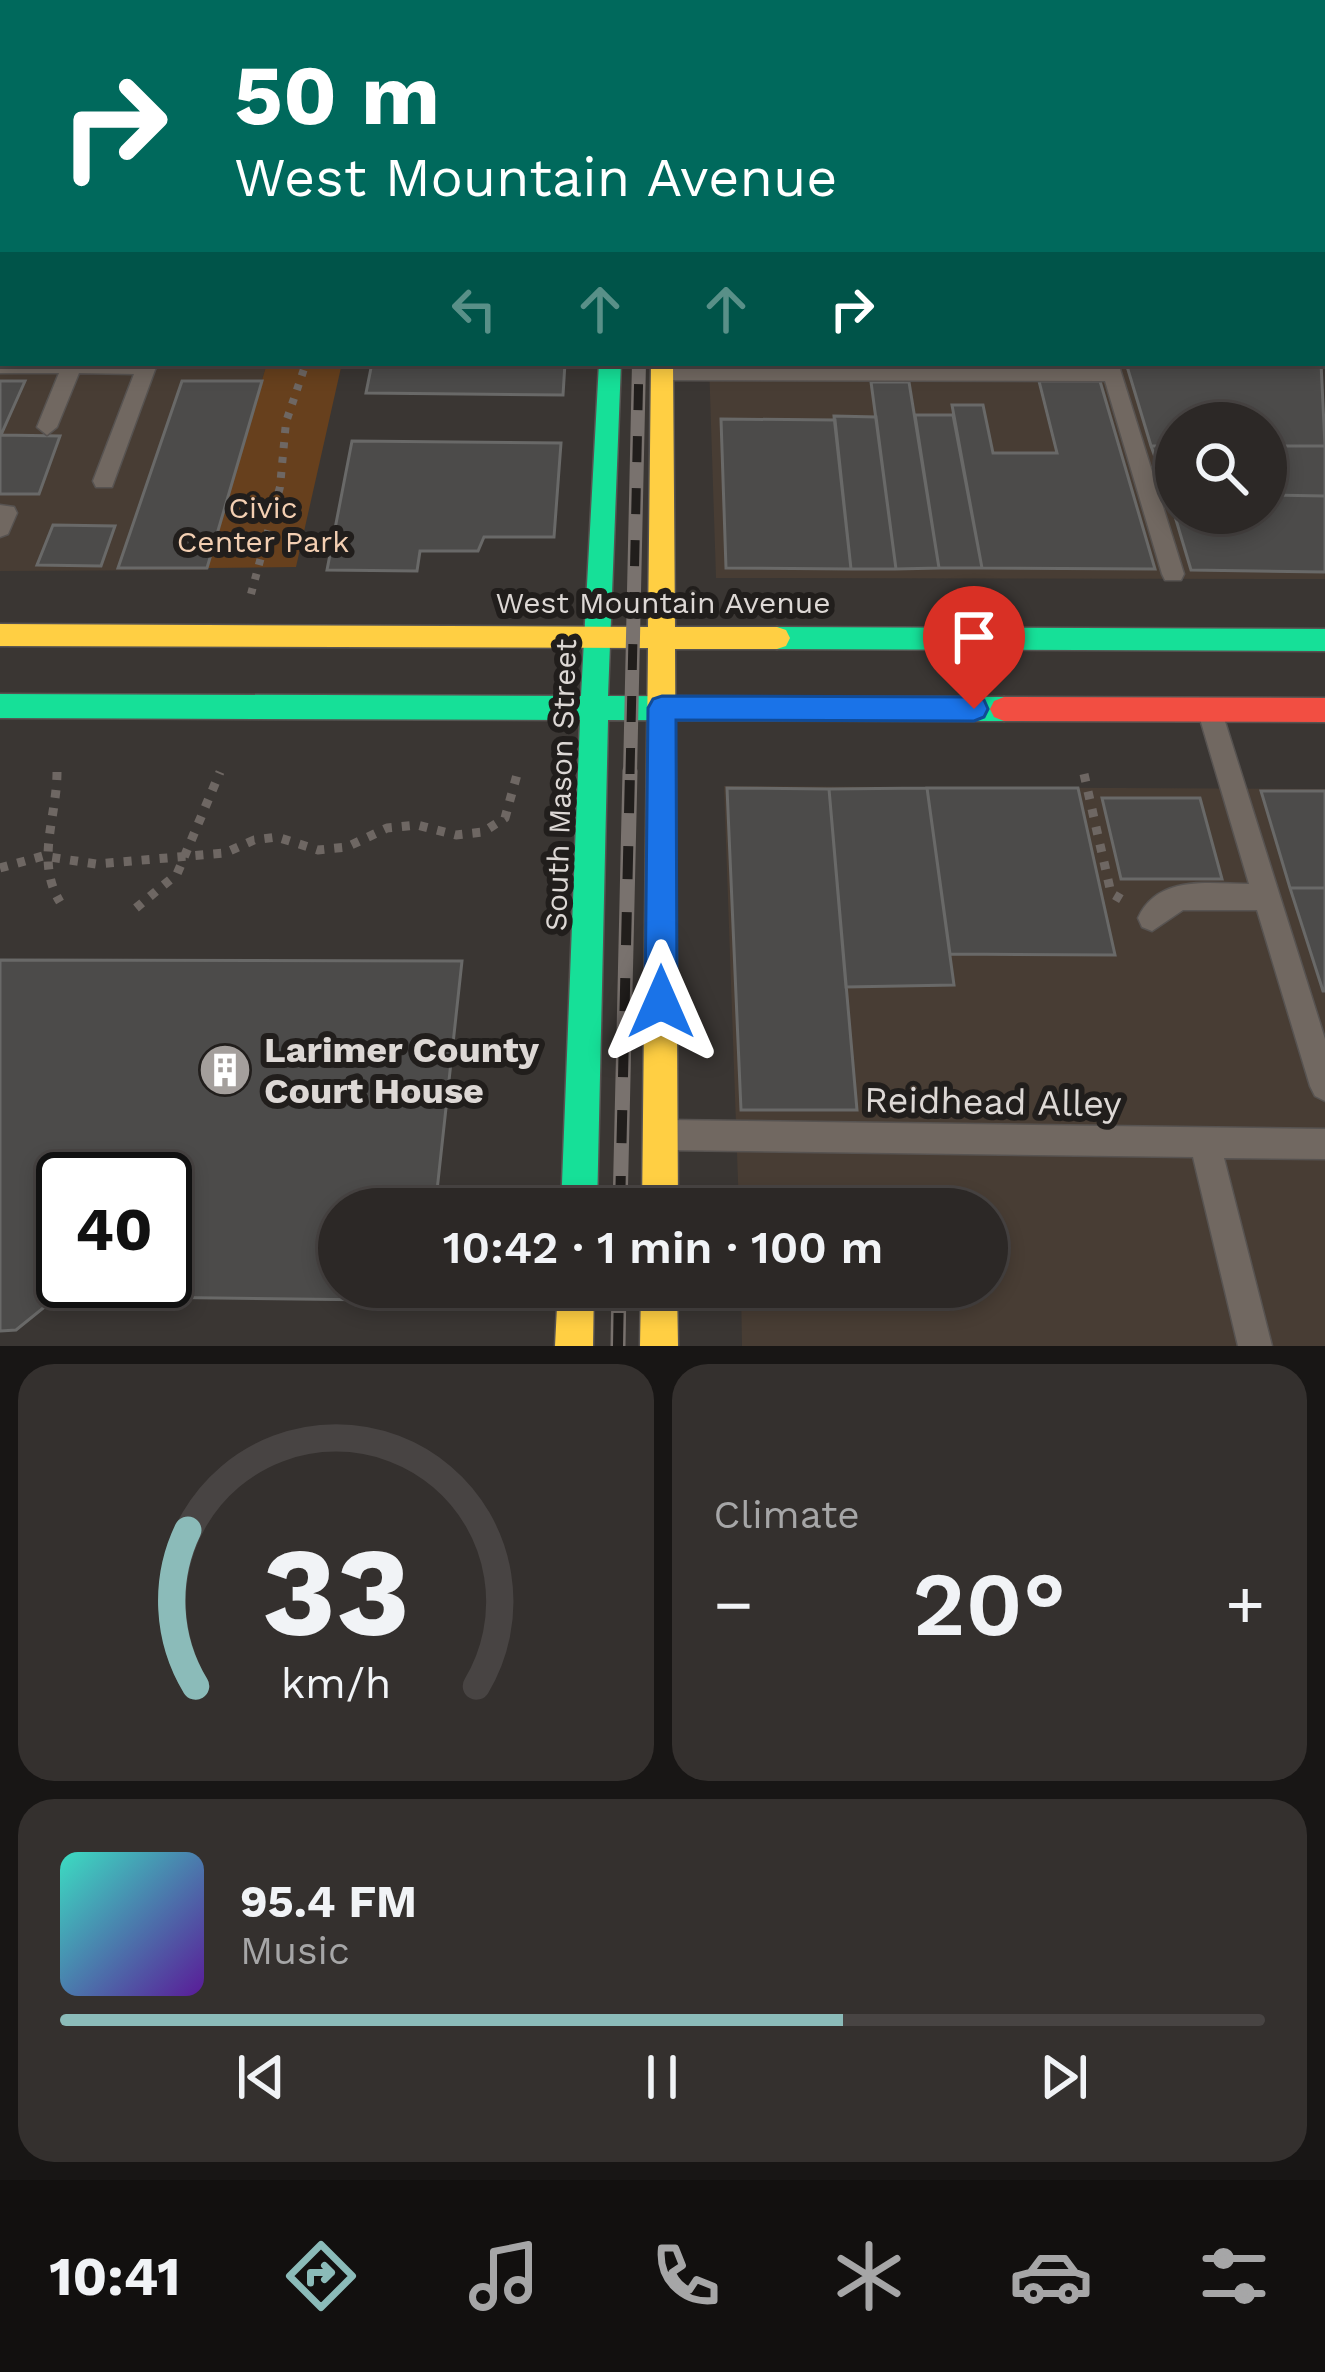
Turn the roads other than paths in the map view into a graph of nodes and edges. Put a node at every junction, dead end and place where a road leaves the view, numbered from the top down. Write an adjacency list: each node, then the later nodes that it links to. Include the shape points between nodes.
1 (0, 366): 3 (lane)
2 (610, 366): 11 (street, South Mason Street)
3 (72, 367): 6 (lane); 7 (lane, via 146,368)
4 (662, 368): 5 (lane); 12 (street)
5 (1018, 368): 10 (lane, via 1113,374)
6 (47, 427)
7 (104, 481)
8 (0, 513): 9 (lane)
9 (0, 528)
10 (1173, 574)
11 (598, 634): 12 (street, West Mountain Avenue); 13 (street, West Mountain Avenue); 16 (street, South Mason Street)
12 (661, 634): 14 (street, West Mountain Avenue); 17 (street)
13 (0, 635)
14 (1325, 640)
15 (0, 706): 16 (street)
16 (597, 707): 17 (street); 26 (street, South Mason Street)
17 (662, 708): 18 (street); 23 (street)
18 (1210, 710): 19 (street); 20 (lane)
19 (1325, 710)
20 (1268, 897): 21 (lane, via 1178,897); 22 (lane)
21 (1152, 917)
22 (1325, 1086)
23 (661, 1135): 24 (lane, Reidhead Alley); 27 (street)
24 (1204, 1143): 25 (lane, Reidhead Alley); 32 (lane)
25 (1325, 1144)
26 (580, 1188)
27 (660, 1188)
28 (575, 1308): 30 (street)
29 (659, 1308): 31 (street)
30 (574, 1346)
31 (659, 1346)
32 (1255, 1346)

